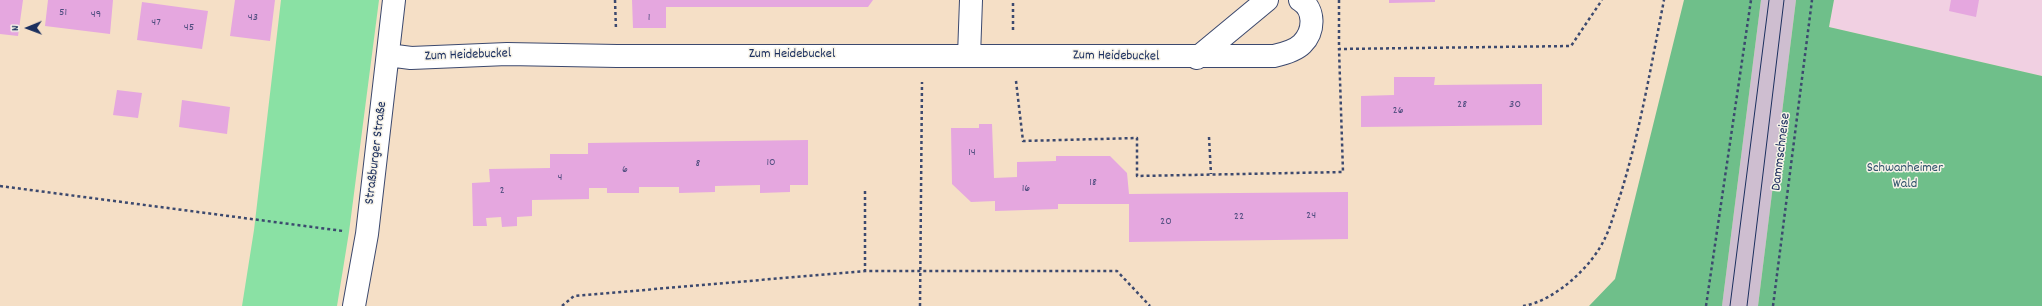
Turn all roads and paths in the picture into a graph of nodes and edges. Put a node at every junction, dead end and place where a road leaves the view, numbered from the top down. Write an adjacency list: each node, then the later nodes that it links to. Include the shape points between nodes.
1 (394, 0): 13 (street, Straßburger Straße)
2 (615, 0): 15 (path)
3 (971, 0): 16 (street)
4 (1013, 0): 17 (path)
5 (1267, 0): 18 (street)
6 (1300, 0): 18 (street, Zum Heidebuckel, via 1311,13 1310,32 1302,44 1291,51 1274,56)
7 (1602, 0): 12 (path, via 1572,46)
8 (1664, 0): 30 (path, via 1633,155 1606,237 1586,268 1561,289)
9 (1751, 0): 31 (path)
10 (1812, 0): 32 (path, Dammschneise)
11 (1339, 18): 12 (path)
12 (1339, 49): 20 (path, via 1343,172)
13 (388, 55): 15 (street, Zum Heidebuckel, via 411,58 507,54); 23 (street, Straßburger Straße)
14 (922, 55): 15 (street, Zum Heidebuckel); 16 (street, Zum Heidebuckel); 24 (path)
15 (617, 56)
16 (969, 56): 17 (street, Zum Heidebuckel)
17 (1013, 56): 18 (street, Zum Heidebuckel); 20 (path, via 1023,141 1137,138 1137,176)
18 (1197, 58)
19 (1209, 137): 20 (path)
20 (1211, 174)
21 (0, 186): 23 (path)
22 (865, 191): 25 (path)
23 (367, 234): 26 (street, Straßburger Straße)
24 (920, 270): 25 (path); 28 (path); 29 (path, via 1117,271)
25 (865, 271): 27 (path, via 574,296)
26 (354, 306)
27 (562, 306)
28 (920, 306)
29 (1150, 306)
30 (1523, 306)
31 (1706, 306)
32 (1773, 306)

